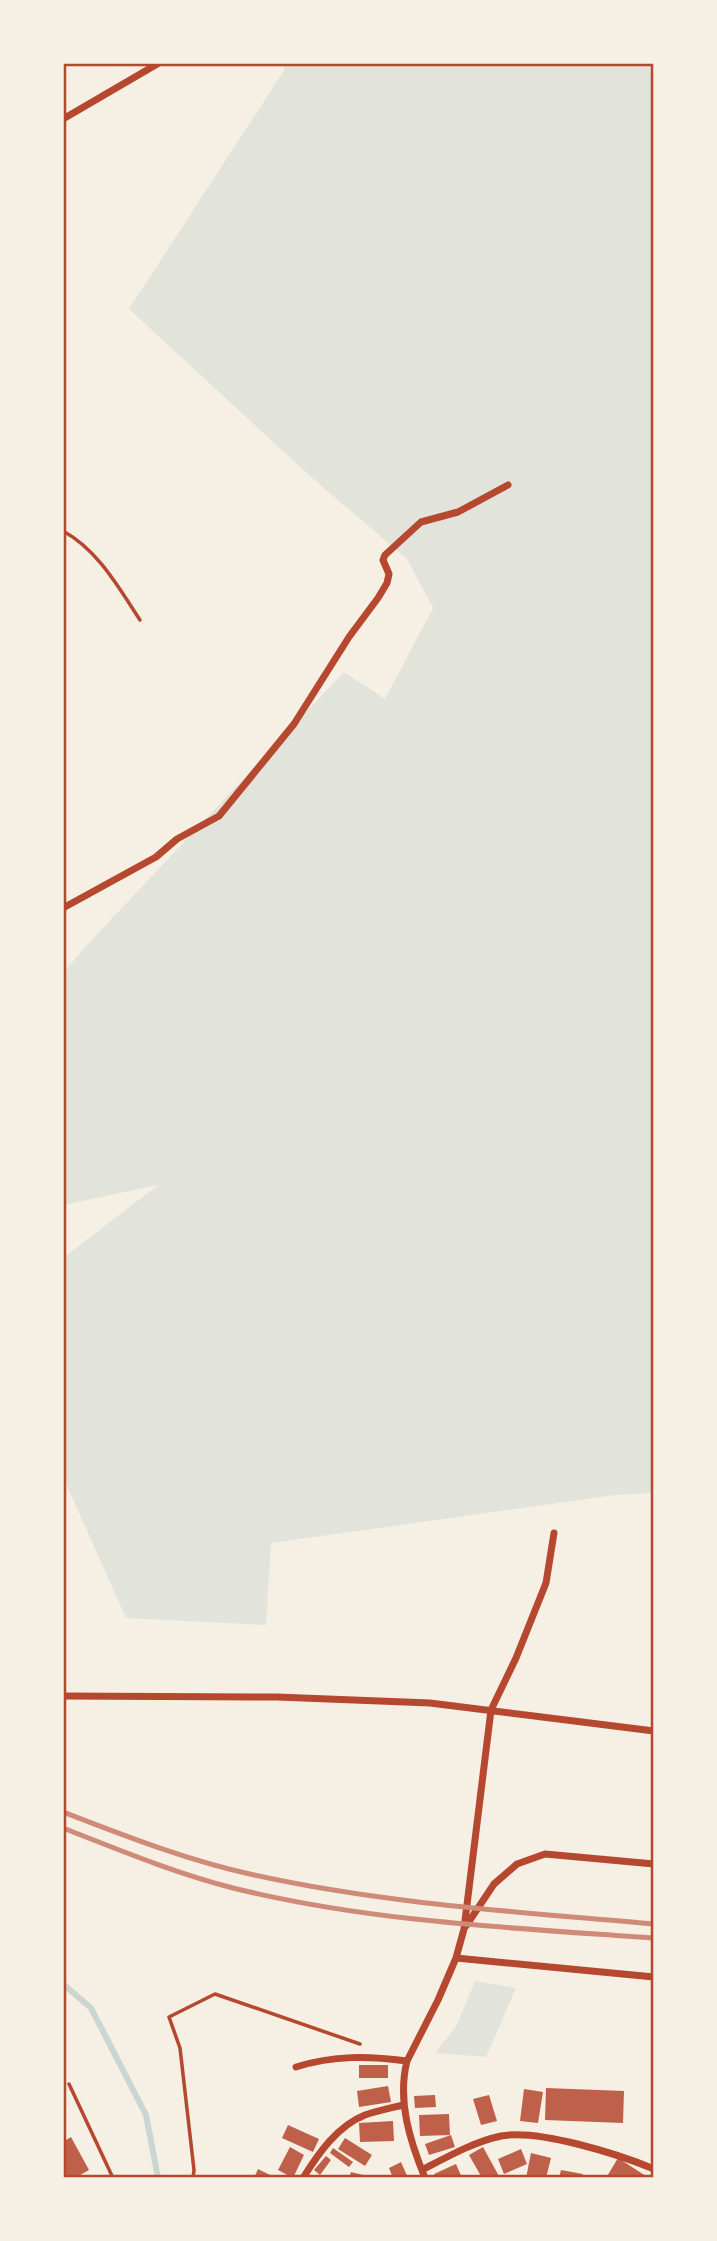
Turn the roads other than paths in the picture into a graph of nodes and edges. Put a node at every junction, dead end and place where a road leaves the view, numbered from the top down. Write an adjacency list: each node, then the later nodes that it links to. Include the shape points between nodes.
1 (159, 63): 2 (street)
2 (63, 119)
3 (508, 485): 4 (street, via 458,512 421,522 385,555 387,583 378,598 294,724 219,816)
4 (63, 908)
5 (554, 1533): 7 (street, via 545,1583)
6 (63, 1696): 7 (street, via 347,1699)
7 (491, 1710): 8 (street); 10 (street)
8 (654, 1731)
9 (654, 1864): 10 (street, via 545,1854 517,1864 494,1884)
10 (464, 1929): 11 (street)
11 (456, 1958): 12 (street); 13 (street)
12 (654, 1977)
13 (407, 2062): 14 (street, via 355,2056); 15 (street)
14 (296, 2067)
15 (403, 2105): 17 (street); 18 (street, via 363,2116 344,2128)
16 (654, 2169): 17 (street, via 583,2145 504,2136 475,2143)
17 (422, 2170): 19 (street)
18 (303, 2178)
19 (425, 2178)

